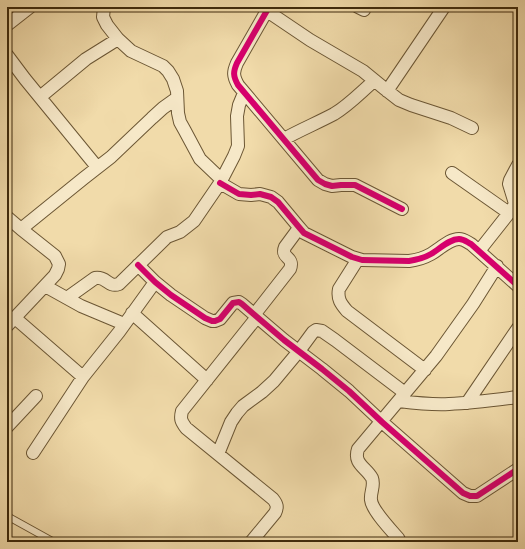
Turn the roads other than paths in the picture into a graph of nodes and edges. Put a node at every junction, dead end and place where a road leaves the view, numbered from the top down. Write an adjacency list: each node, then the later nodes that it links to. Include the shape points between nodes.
1 (30, 7): 5 (street)
2 (104, 7): 6 (street, via 103,17 106,25)
3 (444, 7): 9 (street)
4 (268, 9): 8 (street, via 310,40 363,70); 10 (street, via 234,69 234,78)
5 (7, 25)
6 (118, 39): 11 (street, via 82,63); 12 (street, via 131,51 163,66 168,71 173,79)
7 (7, 56): 11 (street)
8 (374, 81): 9 (street); 14 (street, via 335,113)
9 (387, 91): 13 (street, via 399,100)
10 (244, 93): 14 (street); 18 (street, via 237,116 238,146)
11 (40, 98): 16 (street)
12 (177, 98): 16 (street); 18 (street, via 180,122 200,158)
13 (472, 128)
14 (284, 140): 20 (street, via 318,180 332,186 354,185)
15 (518, 165): 19 (street, via 509,184)
16 (97, 167): 23 (street)
17 (452, 173): 19 (street)
18 (221, 181): 22 (street, via 238,194 271,197); 26 (street, via 194,221 180,232 168,237)
19 (515, 207): 24 (street)
20 (402, 209)
21 (7, 217): 23 (street)
22 (299, 228): 25 (street, via 304,233); 33 (street, via 283,251 291,262 290,269)
23 (21, 229): 29 (street, via 58,261 55,275)
24 (479, 251): 25 (street, via 465,240 459,239 410,262); 27 (street)
25 (358, 259): 38 (street, via 339,289 341,304)
26 (138, 265): 28 (street); 31 (street, via 115,286 103,278 95,278)
27 (497, 266): 30 (street); 38 (street, via 469,310)
28 (155, 282): 32 (street); 33 (street, via 212,321 220,319 236,302)
29 (45, 286): 31 (street); 34 (street)
30 (518, 286)
31 (67, 298): 35 (street)
32 (132, 313): 35 (street); 40 (street)
33 (256, 316): 37 (street); 40 (street)
34 (11, 322): 39 (street)
35 (124, 324): 39 (street)
36 (518, 328): 44 (street)
37 (299, 351): 42 (street, via 312,332 322,331); 45 (street, via 349,391); 48 (street, via 274,381 237,413)
38 (425, 370): 42 (street)
39 (83, 377): 47 (street)
40 (207, 380): 48 (street, via 182,411 181,421)
41 (36, 396): 46 (street)
42 (402, 397): 44 (street, via 423,404); 45 (street)
43 (518, 397): 44 (street)
44 (467, 402)
45 (382, 422): 49 (street, via 463,493 470,496 477,496); 53 (street, via 358,449 357,459 373,482 371,501 374,509)
46 (7, 427)
47 (33, 453)
48 (218, 454): 52 (street, via 276,503 276,513)
49 (518, 469)
50 (7, 516): 51 (lane)
51 (54, 542)
52 (251, 542)
53 (400, 542)

